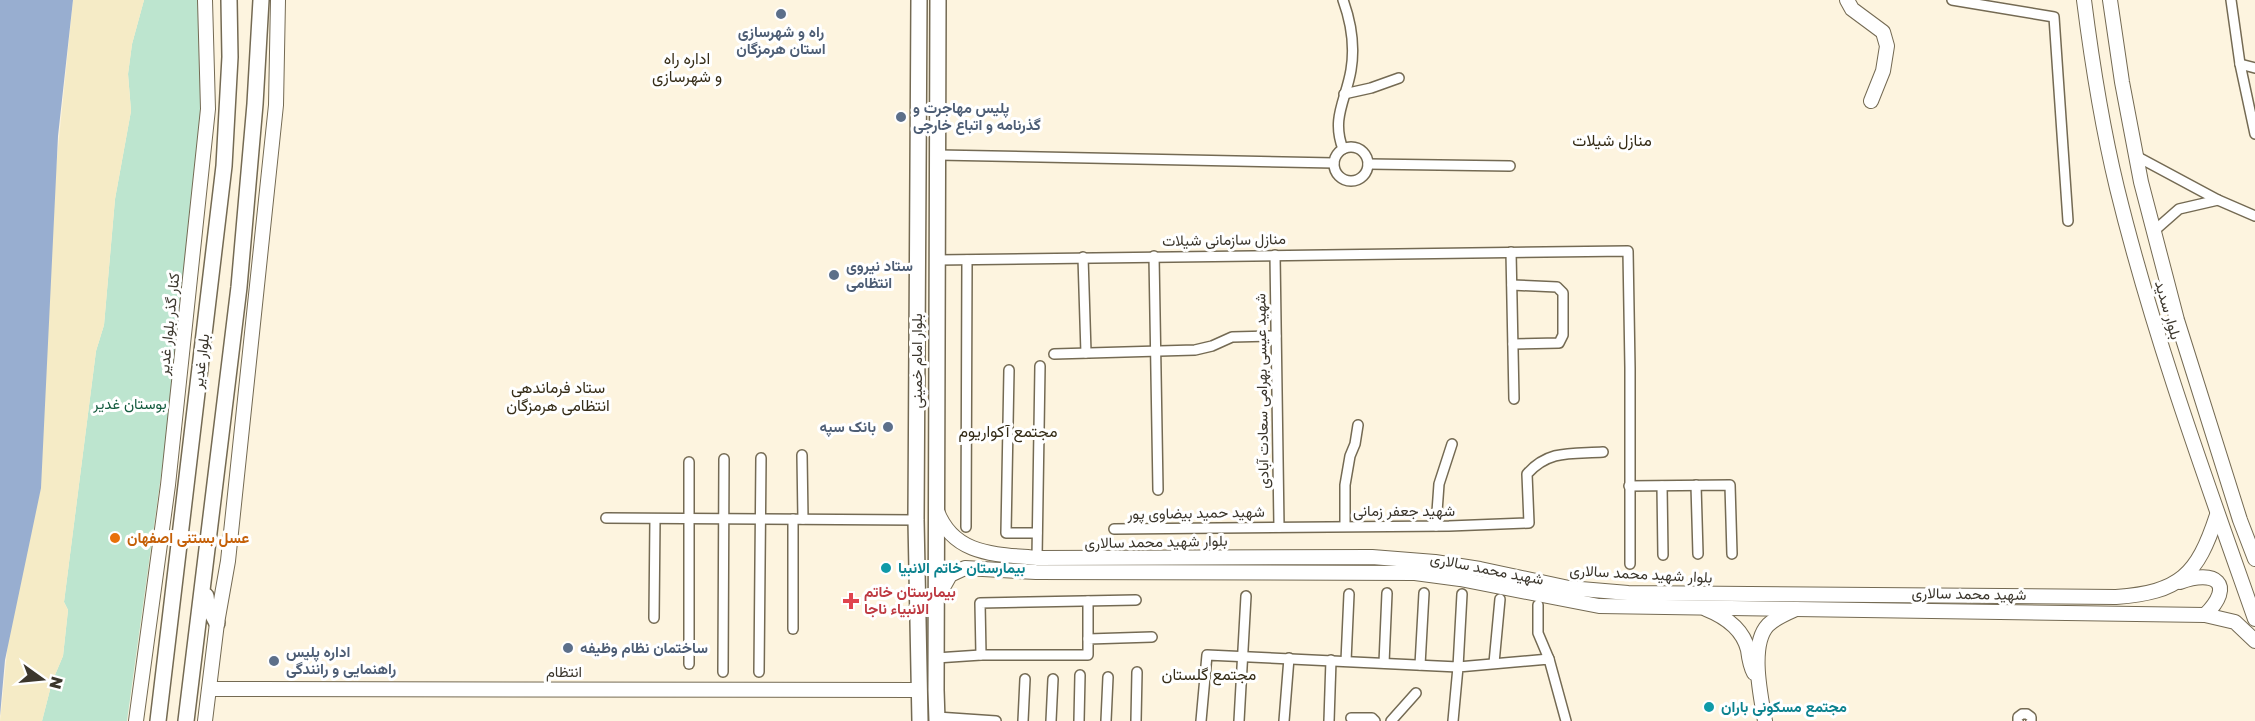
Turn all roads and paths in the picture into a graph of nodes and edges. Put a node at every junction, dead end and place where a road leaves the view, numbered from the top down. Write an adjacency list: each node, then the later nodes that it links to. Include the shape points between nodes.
1 (205, 0): 126 (main road, کنار گذر بلوار غدیر, via 208,109 168,485)
2 (229, 0): 127 (main road, بلوار غدیر, via 227,139)
3 (261, 0): 80 (main road, بلوار غدیر, via 238,287)
4 (278, 0): 96 (main road, via 276,105 233,518)
5 (919, 0): 65 (main road, بلوار امام خمینی)
6 (938, 0): 20 (main road, بلوار امام خمینی)
7 (1342, 0): 16 (street, via 1352,37 1351,70)
8 (1847, 0): 17 (main road, via 1852,9 1883,32 1887,46)
9 (1952, 0): 29 (street, via 2054,17)
10 (2084, 0): 26 (main road, بلوار سدید)
11 (2110, 0): 21 (main road, بلوار سدید)
12 (2231, 0): 13 (street)
13 (2240, 64): 14 (street); 18 (street)
14 (2255, 68)
15 (1399, 78): 16 (street)
16 (1344, 94): 19 (street, via 1338,116)
17 (1871, 101)
18 (2255, 135)
19 (1343, 149): 22 (street); 23 (street, via 1360,149)
20 (938, 155): 22 (street); 35 (main road, بلوار امام خمینی)
21 (2136, 156): 25 (main road, بلوار سدید); 27 (street)
22 (1334, 163): 23 (street, via 1336,173 1350,181 1364,174)
23 (1368, 164): 24 (street)
24 (1510, 166)
25 (2141, 182): 26 (main road); 30 (main road, بلوار سدید)
26 (2116, 186): 58 (main road, بلوار سدید, via 2152,318)
27 (2218, 200): 28 (street); 30 (street, via 2179,209)
28 (2255, 216)
29 (2068, 221)
30 (2154, 231): 76 (main road, بلوار سدید, via 2181,331)
31 (1511, 252): 32 (street, منازل سازمانی شیلات); 37 (street); 54 (street, منازل سازمانی شیلات, via 1628,251)
32 (1275, 255): 33 (street, منازل سازمانی شیلات); 38 (street, شهید عیسی بهرامی سعادت آبادی)
33 (1154, 256): 34 (street, منازل سازمانی شیلات); 40 (street)
34 (1083, 257): 36 (street, منازل سازمانی شیلات); 41 (street)
35 (937, 260): 36 (street, منازل سازمانی شیلات); 57 (main road, بلوار امام خمینی)
36 (967, 260): 68 (street)
37 (1512, 285): 39 (street); 39 (street, via 1557,287 1563,293 1563,335 1559,343)
38 (1276, 336): 40 (street, via 1237,336 1204,349); 69 (street, شهید عیسی بهرامی سعادت آبادی)
39 (1513, 344): 45 (street)
40 (1156, 351): 41 (street); 56 (street)
41 (1086, 353): 42 (street)
42 (1054, 354)
43 (1040, 366): 71 (street)
44 (1009, 370): 71 (street, via 1006,533)
45 (1514, 399)
46 (1358, 424): 66 (street, via 1346,485)
47 (1452, 444): 67 (street, via 1439,484)
48 (1603, 452): 67 (street, شهید جعفر زمانی, via 1554,455 1537,463 1527,474 1529,523)
49 (802, 455): 64 (street)
50 (724, 459): 62 (street)
51 (761, 459): 63 (street)
52 (689, 462): 61 (street)
53 (1696, 485): 55 (street); 72 (street); 73 (street, via 1730,484)
54 (1629, 486): 55 (street); 77 (street)
55 (1662, 486): 74 (street)
56 (1158, 490)
57 (936, 508): 75 (main road, بلوار شهید محمد سالاری, via 947,531 965,545 984,553); 87 (main road, بلوار امام خمینی)
58 (2217, 515): 79 (main road, via 2205,548); 95 (main road, بلوار سدید)
59 (606, 518): 60 (street)
60 (656, 519): 61 (street); 94 (street)
61 (688, 519): 62 (street); 110 (street)
62 (724, 519): 63 (street); 113 (street)
63 (759, 519): 64 (street); 114 (street)
64 (798, 519): 65 (street); 97 (street)
65 (916, 520): 122 (main road, بلوار امام خمینی)
66 (1345, 526): 67 (street, شهید جعفر زمانی); 69 (street, شهید جعفر زمانی)
67 (1436, 526)
68 (966, 527)
69 (1279, 527): 70 (street, شهید حمید بیضاوی پور)
70 (1114, 529)
71 (1037, 534): 75 (street)
72 (1698, 554)
73 (1732, 554)
74 (1663, 555)
75 (1037, 558): 78 (main road); 79 (main road, بلوار شهید محمد سالاری, via 1372,556 1480,569 1569,588 1700,594 2116,597 2156,592)
76 (2255, 559)
77 (1630, 564)
78 (1036, 572): 87 (main road, شهید محمد سالاری, via 965,568 950,575); 91 (main road, شهید محمد سالاری, via 1415,573 1599,606)
79 (2178, 583): 93 (main road, بلوار شهید محمد سالاری, via 2200,577 2217,581 2219,599)
80 (204, 585): 96 (main road, via 207,604); 128 (main road, بلوار غدیر)
81 (1387, 593): 108 (street)
82 (1424, 593): 111 (street)
83 (1349, 594): 107 (street)
84 (1462, 594): 112 (street)
85 (1246, 596): 102 (street)
86 (1500, 599): 109 (street)
87 (936, 600): 103 (main road, بلوار امام خمینی)
88 (1136, 600): 89 (street)
89 (1088, 601): 99 (street); 101 (street, via 980,603)
90 (1538, 605): 105 (street, via 1538,633)
91 (1701, 608): 92 (main road, شهید محمد سالاری); 117 (main road, via 1741,631 1752,671)
92 (1798, 608): 93 (main road, شهید محمد سالاری); 117 (main road, via 1767,626 1761,639)
93 (2205, 615): 100 (main road, شهید محمد سالاری, via 2235,622)
94 (654, 618)
95 (2255, 619)
96 (218, 623): 121 (main road)
97 (793, 629)
98 (1152, 637): 99 (street)
99 (1088, 639): 101 (street, via 1088,655)
100 (2255, 641)
101 (981, 655): 103 (street)
102 (1244, 656): 104 (street); 138 (street, via 1207,655); 139 (street)
103 (936, 658): 125 (main road, بلوار امام خمینی)
104 (1289, 658): 106 (street); 140 (street)
105 (1549, 659): 109 (street); 145 (street)
106 (1331, 660): 107 (street); 141 (street)
107 (1346, 661): 108 (street)
108 (1384, 663): 111 (street)
109 (1494, 663): 112 (street)
110 (689, 664)
111 (1420, 665): 112 (street)
112 (1458, 667): 144 (street)
113 (723, 672)
114 (759, 672)
115 (1137, 672): 137 (street)
116 (1080, 675): 135 (street)
117 (1757, 676): 146 (main road)
118 (1108, 677): 136 (street)
119 (1053, 679): 134 (street)
120 (1025, 680): 133 (street)
121 (210, 689): 122 (main road, انتظام); 129 (main road)
122 (919, 690): 130 (main road, بلوار امام خمینی)
123 (1416, 693): 143 (street)
124 (1351, 717): 142 (street)
125 (937, 719): 131 (street)
126 (136, 721)
127 (158, 721)
128 (186, 721)
129 (205, 721)
130 (920, 721)
131 (989, 721): 132 (street)
132 (996, 721)
133 (1023, 721)
134 (1051, 721)
135 (1079, 721)
136 (1106, 721)
137 (1136, 721)
138 (1201, 721)
139 (1239, 721)
140 (1284, 721)
141 (1329, 721)
142 (1375, 721)
143 (1391, 721)
144 (1453, 721)
145 (1566, 721)
146 (1765, 721)
147 (2018, 721): 148 (street, via 2018,717 2027,714)
148 (2031, 721)

